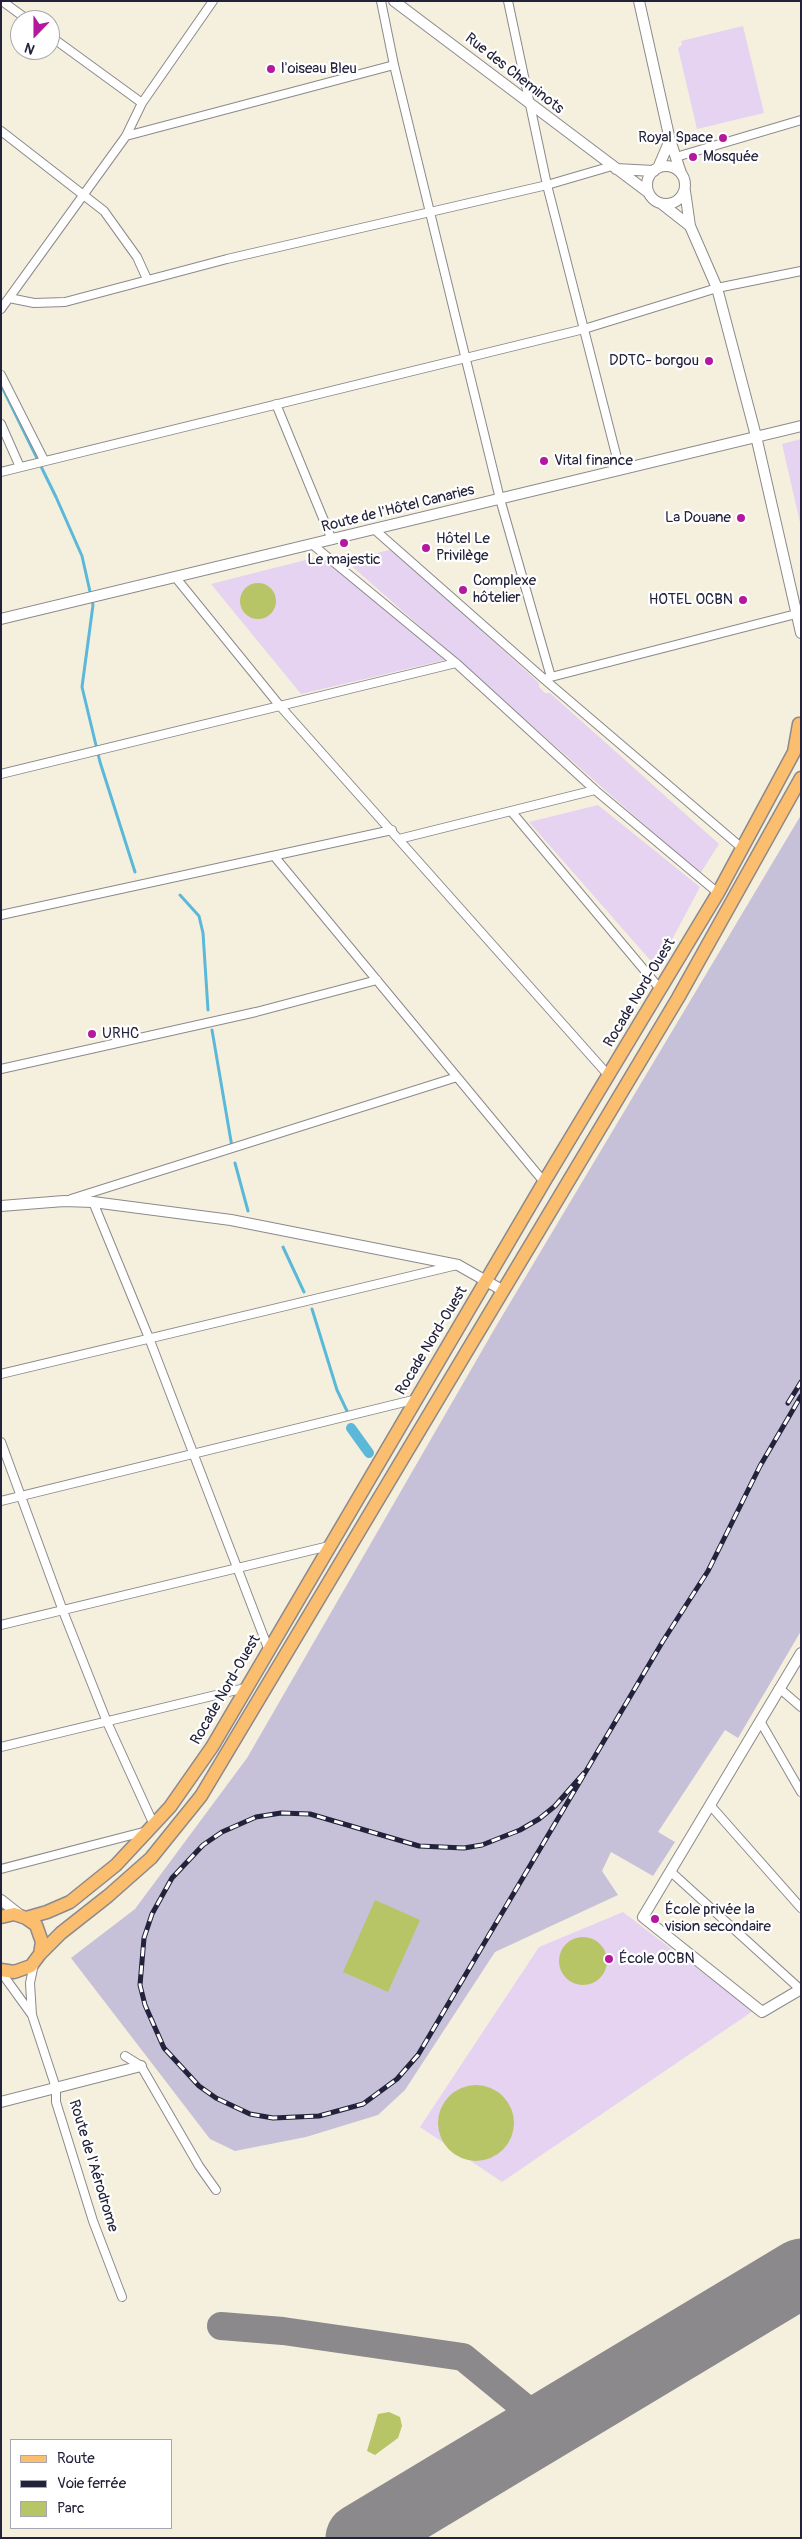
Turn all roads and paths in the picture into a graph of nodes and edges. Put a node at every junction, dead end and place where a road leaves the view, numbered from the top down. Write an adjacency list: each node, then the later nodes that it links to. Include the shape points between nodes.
1 (2, 1): 7 (street)
2 (212, 1): 10 (street)
3 (381, 1): 9 (street)
4 (394, 1): 11 (street, Rue des Cheminots)
5 (508, 1): 11 (street)
6 (639, 1): 15 (street)
7 (14, 10)
8 (60, 43): 10 (street)
9 (394, 65): 14 (street); 25 (street)
10 (142, 103): 14 (street)
11 (530, 106): 17 (street, Rue des Cheminots); 20 (street)
12 (801, 120): 16 (street)
13 (1, 131): 23 (street)
14 (126, 136): 23 (street)
15 (670, 140): 16 (street); 18 (street)
16 (676, 157): 19 (street)
17 (614, 168): 18 (street); 20 (street); 22 (street, Rue des Cheminots)
18 (656, 169): 19 (street, via 666,166); 22 (street, via 649,177)
19 (681, 173): 21 (street)
20 (547, 185): 25 (street); 32 (street)
21 (684, 191): 24 (street, via 680,199); 26 (street)
22 (649, 193): 24 (street)
23 (83, 196): 28 (street, via 104,211 122,234); 30 (street)
24 (662, 204): 26 (street)
25 (431, 213): 28 (street); 33 (street)
26 (690, 226): 29 (street)
27 (801, 271): 29 (street)
28 (147, 279): 30 (street, via 64,302 34,303)
29 (717, 288): 32 (street); 38 (street)
30 (9, 298): 31 (street)
31 (1, 309)
32 (584, 329): 33 (street); 41 (street)
33 (466, 358): 35 (street); 43 (street)
34 (1, 375): 39 (street)
35 (276, 404): 39 (street); 45 (street)
36 (1, 424): 40 (street)
37 (801, 426): 38 (street, Route de l'Hôtel Canaries)
38 (756, 436): 41 (street, Route de l'Hôtel Canaries); 48 (street)
39 (44, 460): 40 (street)
40 (20, 467): 42 (street)
41 (620, 470): 43 (street, Route de l'Hôtel Canaries)
42 (1, 472)
43 (500, 499): 44 (street, Route de l'Hôtel Canaries); 52 (street)
44 (375, 530): 45 (street, Route de l'Hôtel Canaries); 52 (street)
45 (332, 540): 46 (street, Route de l'Hôtel Canaries)
46 (313, 545): 47 (street, Route de l'Hôtel Canaries); 51 (street)
47 (176, 578): 49 (street, Route de l'Hôtel Canaries); 53 (street)
48 (796, 614): 50 (street); 52 (street)
49 (1, 619)
50 (801, 633)
51 (456, 663): 53 (street); 57 (street)
52 (548, 678): 61 (street)
53 (280, 706): 55 (street); 59 (street)
54 (800, 725): 61 (main road, Rocade Nord-Ouest, via 794,752)
55 (1, 774)
56 (801, 778): 76 (main road, via 678,998)
57 (595, 790): 58 (street); 63 (street)
58 (511, 811): 60 (street); 66 (street)
59 (392, 830): 60 (street); 62 (street)
60 (399, 839): 68 (street)
61 (742, 848): 63 (main road, Rocade Nord-Ouest)
62 (274, 856): 64 (street); 65 (street)
63 (718, 893): 66 (main road, Rocade Nord-Ouest)
64 (1, 915)
65 (377, 980): 67 (street, via 256,1012); 69 (street)
66 (661, 990): 68 (main road, Rocade Nord-Ouest)
67 (1, 1069)
68 (609, 1076): 70 (main road, Rocade Nord-Ouest)
69 (457, 1077): 70 (street); 71 (street)
70 (544, 1182): 75 (main road, Rocade Nord-Ouest)
71 (64, 1201): 72 (street); 73 (street)
72 (92, 1202): 74 (street, via 240,1222); 77 (street)
73 (1, 1206)
74 (458, 1265): 75 (street); 77 (street)
75 (487, 1281): 76 (street); 79 (main road, Rocade Nord-Ouest)
76 (502, 1290): 105 (main road, via 201,1796 151,1858 60,1933)
77 (149, 1338): 78 (street); 81 (street)
78 (1, 1374)
79 (416, 1400): 81 (street); 84 (main road, Rocade Nord-Ouest)
80 (1, 1442): 82 (street)
81 (193, 1453): 82 (street); 85 (street)
82 (23, 1496): 83 (street); 86 (street)
83 (1, 1501)
84 (329, 1546): 85 (street); 88 (main road, Rocade Nord-Ouest)
85 (237, 1568): 86 (street); 88 (street)
86 (63, 1611): 87 (street); 94 (street)
87 (1, 1625)
88 (268, 1648): 90 (main road, Rocade Nord-Ouest)
89 (801, 1652): 91 (street)
90 (245, 1688): 94 (street); 98 (main road, Rocade Nord-Ouest, via 202,1762)
91 (779, 1688): 92 (street); 93 (street)
92 (801, 1707)
93 (760, 1721): 96 (street); 97 (street)
94 (107, 1722): 95 (street); 98 (street)
95 (1, 1747)
96 (801, 1792)
97 (710, 1805): 100 (street); 102 (street)
98 (152, 1827): 99 (street); 104 (main road, Rocade Nord-Ouest, via 121,1860 81,1894 59,1907)
99 (1, 1869)
100 (670, 1871): 107 (street); 107 (street, via 643,1917 762,2012)
101 (1, 1900): 104 (street)
102 (801, 1908)
103 (1, 1916): 104 (main road, Rocade Nord-Ouest)
104 (23, 1916): 105 (main road, via 36,1925 41,1936)
105 (38, 1958): 106 (main road, via 20,1971); 108 (street, Route de l'Aérodrome, via 30,1983)
106 (4, 1971): 108 (street, Route de l'Aérodrome)
107 (800, 1989)
108 (32, 2015): 111 (street, Route de l'Aérodrome)
109 (125, 2056): 110 (street)
110 (141, 2066): 111 (street); 113 (street)
111 (56, 2088): 112 (street); 114 (street, Route de l'Aérodrome, via 56,2102 93,2221)
112 (1, 2102)
113 (216, 2190)
114 (122, 2297)

